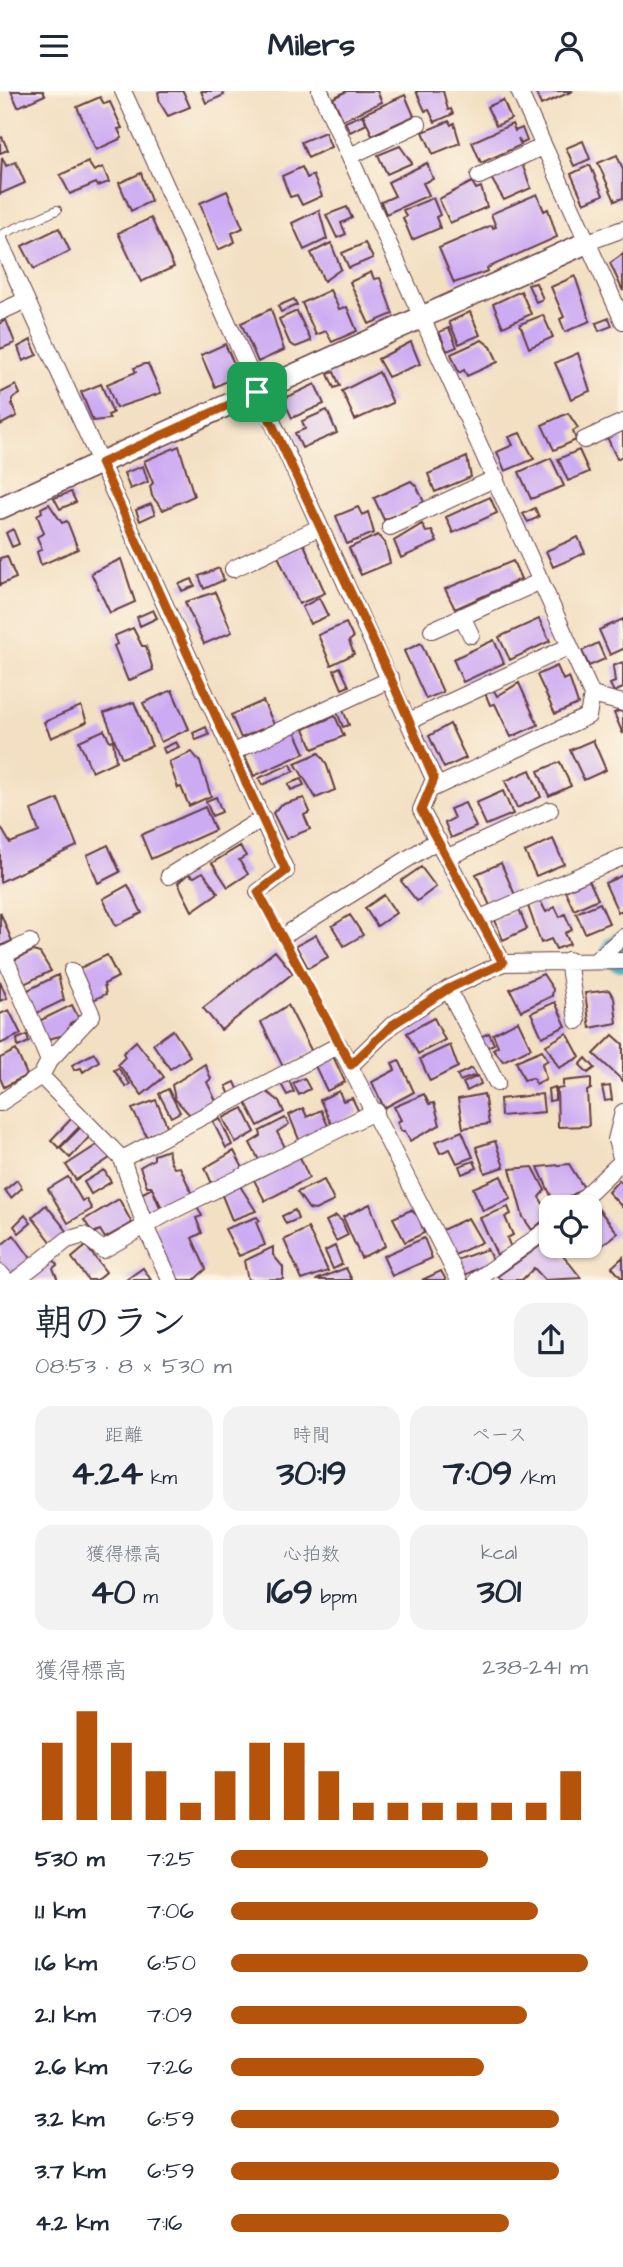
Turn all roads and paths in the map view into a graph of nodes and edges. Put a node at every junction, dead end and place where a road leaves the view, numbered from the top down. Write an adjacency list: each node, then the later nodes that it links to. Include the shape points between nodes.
1 (123, 91): 17 (street)
2 (321, 91): 6 (street)
3 (519, 91): 5 (street)
4 (418, 124): 6 (street)
5 (544, 146): 7 (street); 12 (street)
6 (350, 156): 15 (street)
7 (479, 176)
8 (57, 210): 10 (lane)
9 (623, 229): 12 (street)
10 (0, 235)
11 (0, 242): 13 (street)
12 (587, 242): 15 (street); 16 (street)
13 (26, 300): 14 (street); 20 (street)
14 (0, 312)
15 (423, 317): 17 (street); 21 (street)
16 (623, 321)
17 (257, 392): 20 (street); 23 (street)
18 (623, 422): 19 (street)
19 (583, 440)
20 (101, 463): 22 (street); 35 (street)
21 (496, 478): 24 (street); 26 (street)
22 (0, 508)
23 (320, 527): 25 (street); 31 (street)
24 (390, 527)
25 (233, 569)
26 (541, 581): 27 (street); 30 (street)
27 (462, 616): 28 (street); 29 (street)
28 (432, 630)
29 (471, 635)
30 (570, 646): 32 (street); 34 (street)
31 (391, 679): 34 (street); 35 (street)
32 (592, 695): 33 (street); 36 (street, via 589,716)
33 (623, 703)
34 (409, 721): 36 (street, via 434,779)
35 (233, 751): 38 (street)
36 (429, 790): 39 (street, via 421,810)
37 (550, 810): 40 (street)
38 (262, 818): 42 (street); 43 (street, via 286,871)
39 (438, 840): 40 (street); 45 (street)
40 (448, 857): 44 (street)
41 (623, 857): 44 (street)
42 (169, 876)
43 (258, 892): 56 (lane)
44 (480, 918): 52 (street)
45 (290, 932)
46 (623, 937): 50 (street)
47 (30, 942): 48 (street)
48 (2, 956): 58 (street)
49 (568, 960): 50 (street); 52 (street); 55 (street)
50 (595, 961): 51 (street)
51 (623, 961)
52 (503, 963): 54 (street)
53 (72, 971): 58 (street, via 92,1016)
54 (448, 989): 57 (street, via 392,1025); 59 (street)
55 (577, 1021)
56 (339, 1045): 57 (street); 63 (street)
57 (351, 1065): 61 (street)
58 (45, 1068): 60 (street); 63 (street)
59 (497, 1083)
60 (0, 1103)
61 (376, 1111): 66 (street); 73 (street)
62 (623, 1112): 64 (street, via 615,1140)
63 (122, 1159): 66 (street)
64 (622, 1163): 65 (street)
65 (587, 1195)
66 (145, 1226): 71 (street, via 103,1250 84,1235 67,1240); 72 (street)
67 (539, 1237): 69 (street)
68 (0, 1273): 70 (street)
69 (488, 1277)
70 (6, 1280)
71 (16, 1280)
72 (170, 1280)
73 (459, 1280)

